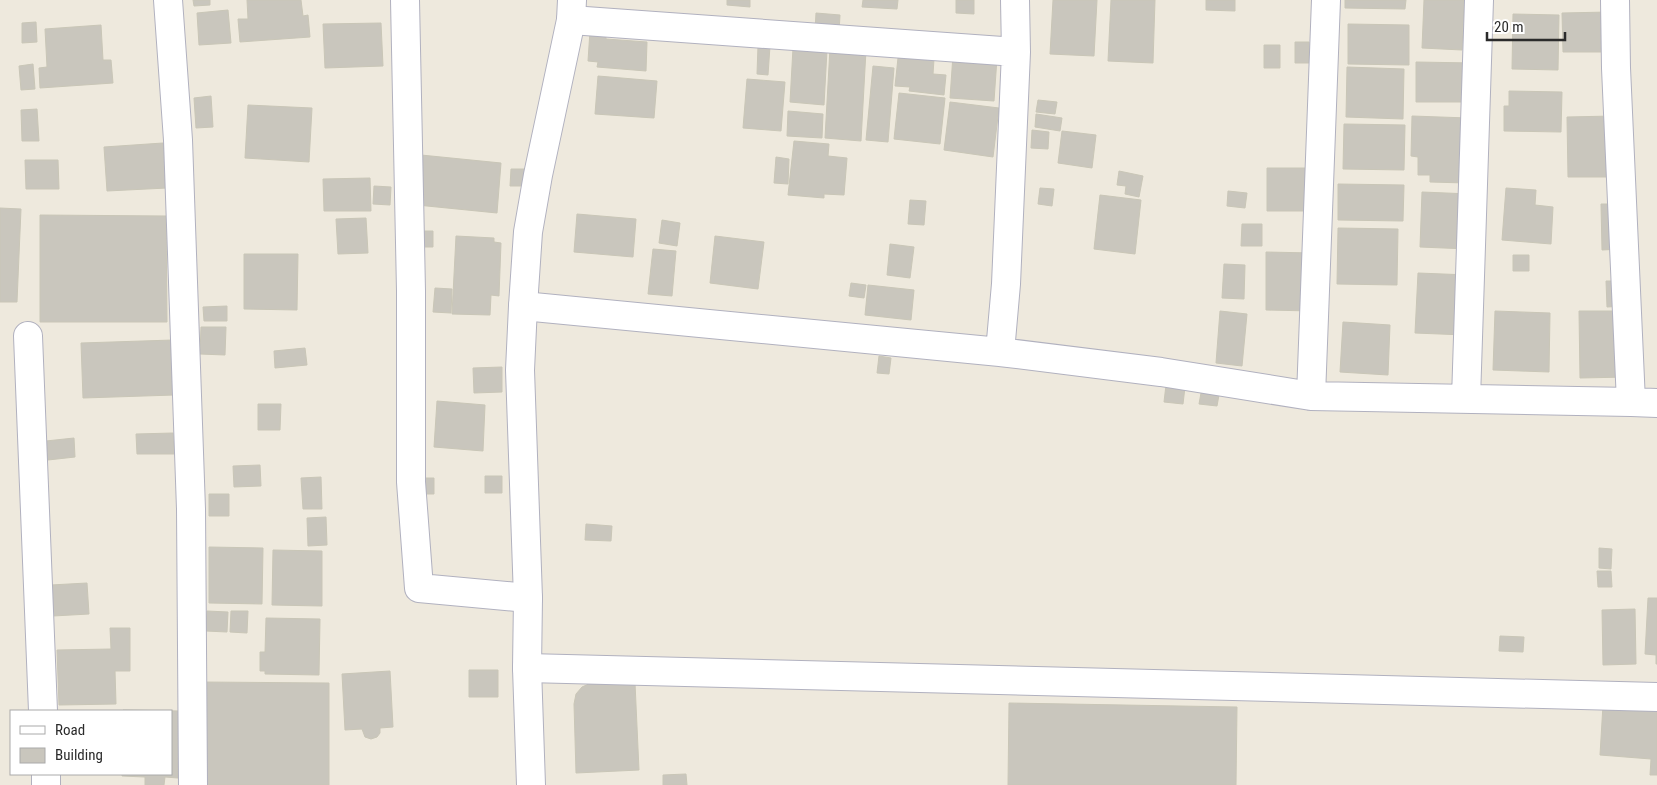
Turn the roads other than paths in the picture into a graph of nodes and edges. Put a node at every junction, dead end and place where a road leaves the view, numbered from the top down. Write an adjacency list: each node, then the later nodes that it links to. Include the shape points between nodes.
1 (168, 0): 19 (street, via 178,140 191,509)
2 (405, 0): 15 (street, via 411,482 419,588)
3 (1015, 0): 8 (street)
4 (1326, 0): 12 (street)
5 (1479, 0): 13 (street)
6 (1615, 0): 14 (street, via 1616,68)
7 (572, 10): 8 (street); 9 (street, via 528,232)
8 (1016, 52): 11 (street)
9 (523, 306): 11 (street); 15 (street, via 520,370)
10 (28, 336): 18 (street)
11 (1000, 352): 12 (street, via 1161,372)
12 (1310, 396): 13 (street)
13 (1466, 399): 14 (street)
14 (1644, 402)
15 (528, 598): 16 (street)
16 (527, 668): 17 (street); 20 (street)
17 (1657, 697)
18 (43, 710)
19 (193, 785)
20 (531, 785)

